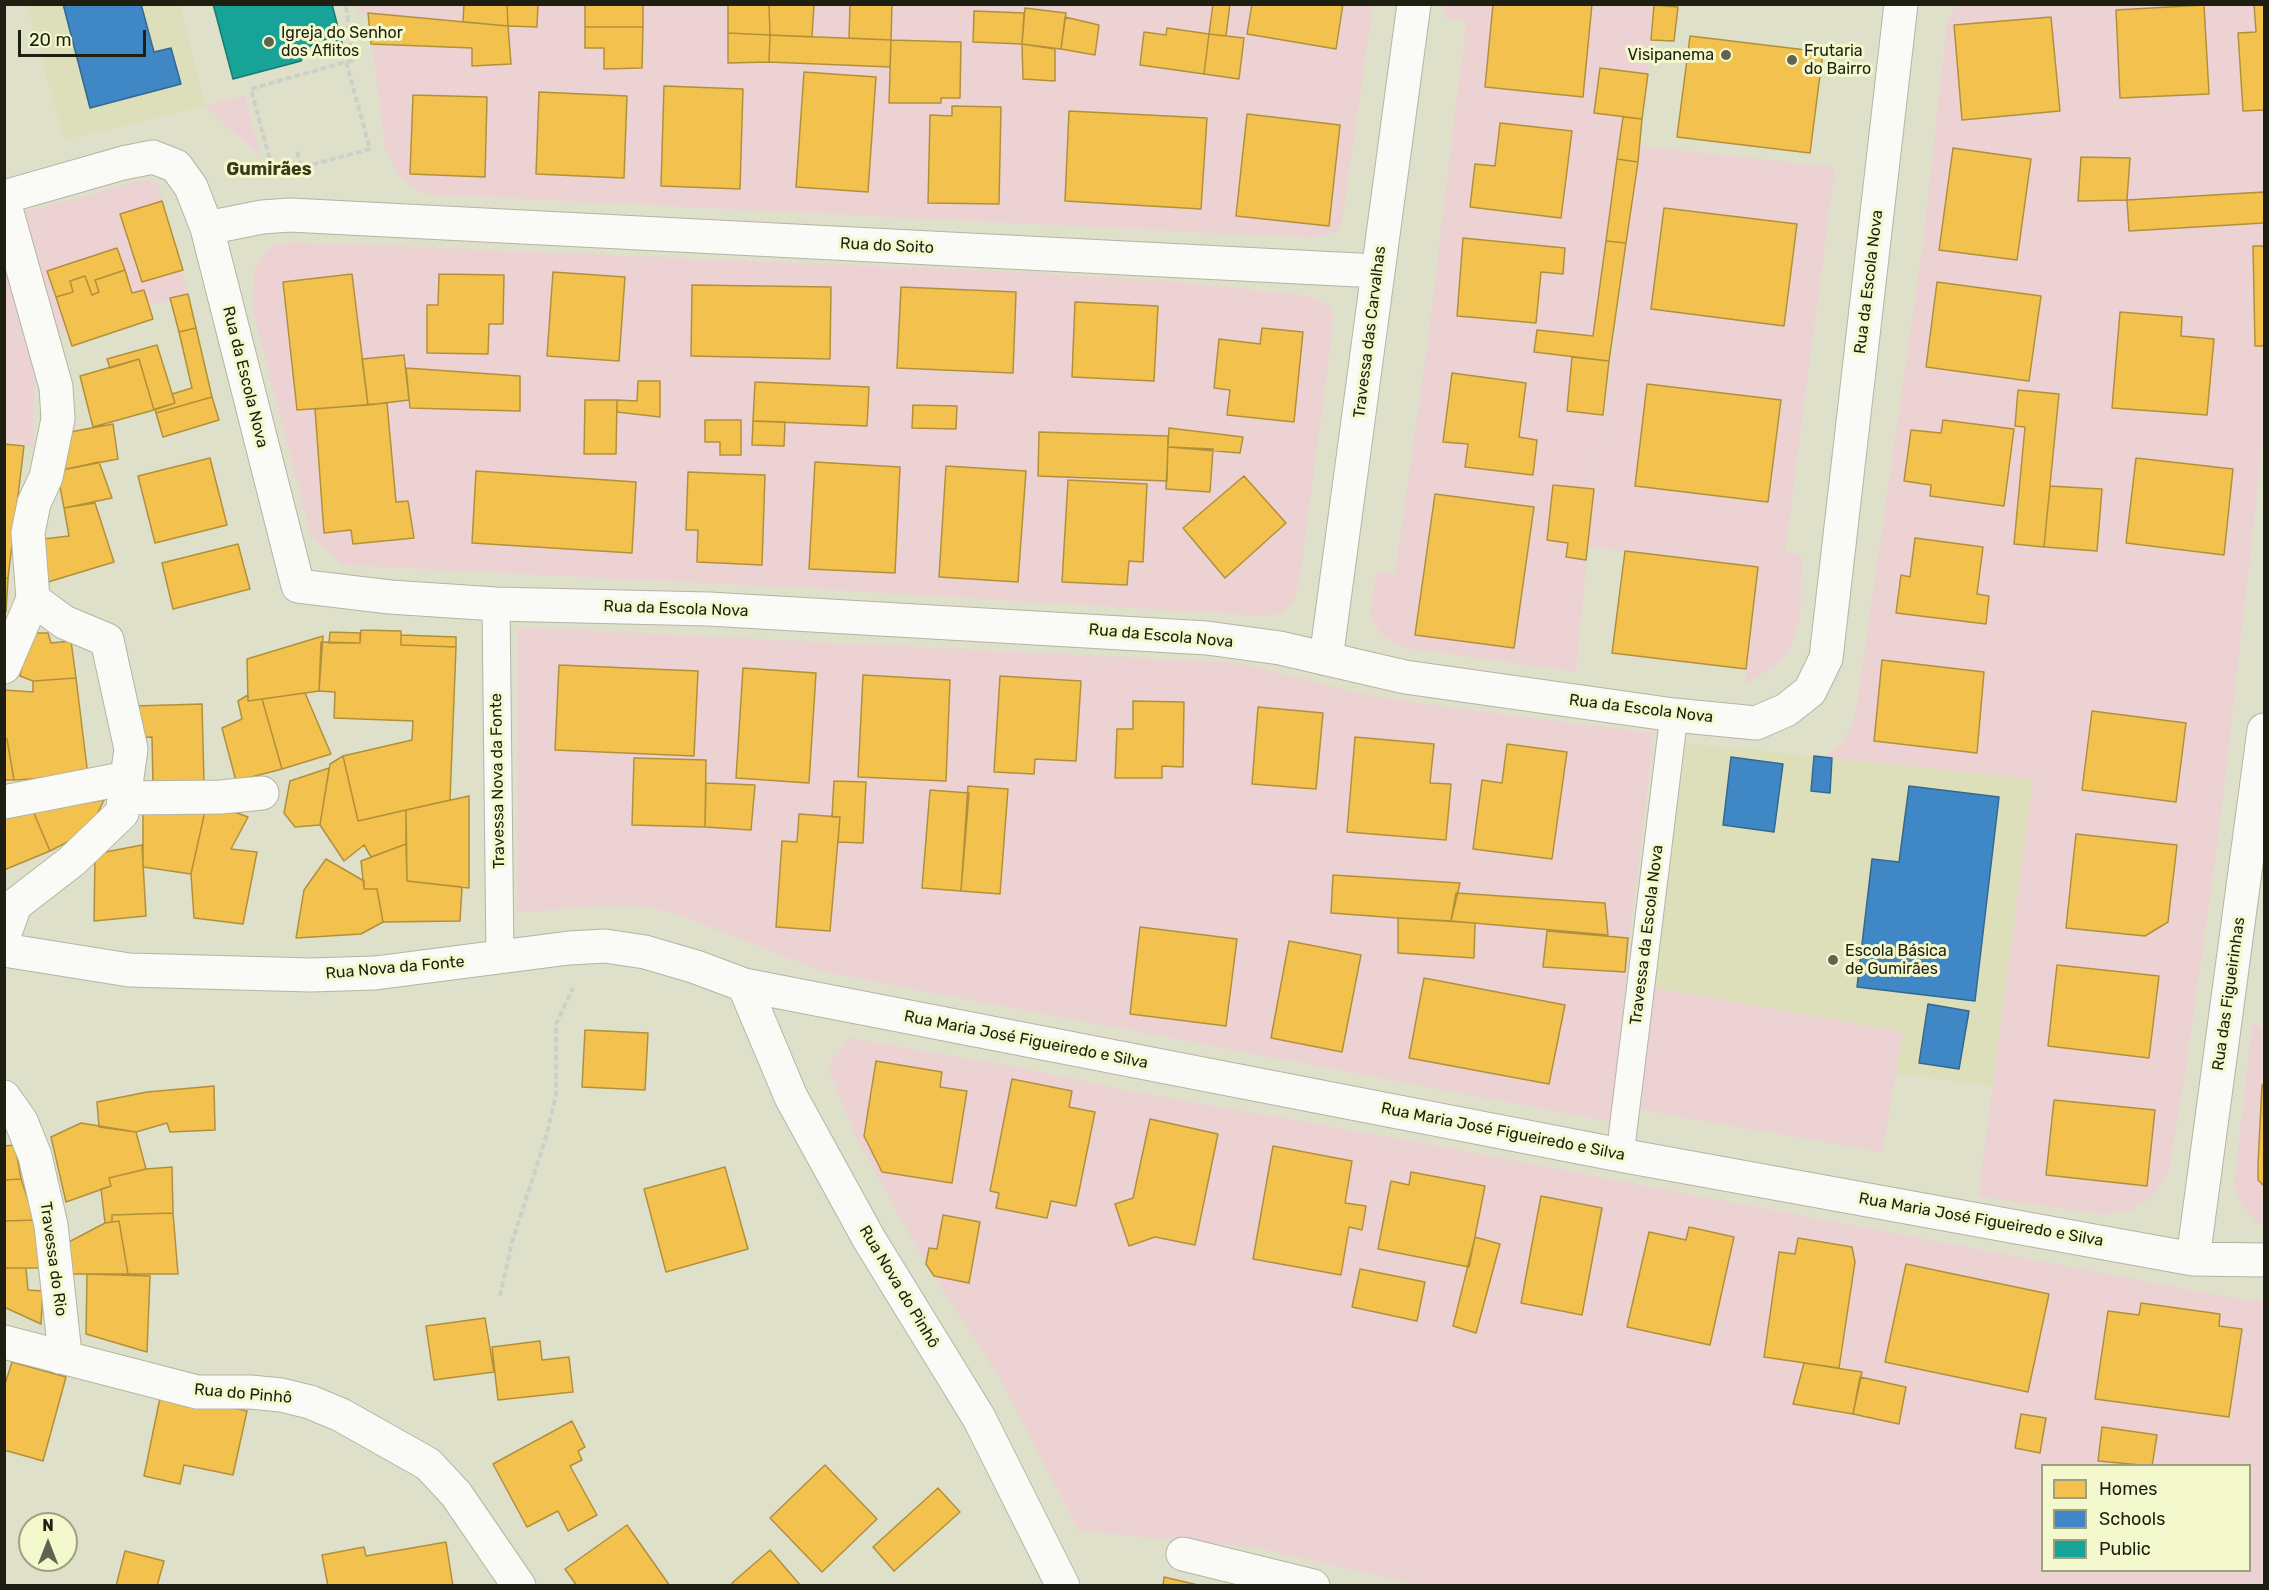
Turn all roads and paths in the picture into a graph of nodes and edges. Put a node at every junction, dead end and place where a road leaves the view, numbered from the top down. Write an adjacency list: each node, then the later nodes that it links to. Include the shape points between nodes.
1 (346, 4): 4 (path, via 352,61)
2 (1414, 4): 10 (street, Travessa das Carvalhas)
3 (1901, 4): 15 (street, Rua da Escola Nova, via 1826,658 1810,691 1786,710 1755,723)
4 (345, 62): 6 (path, via 370,149); 6 (path, via 251,88 274,175)
5 (297, 152): 6 (path)
6 (302, 167)
7 (4, 197): 9 (street, Rua da Escola Nova, via 153,158 176,166 191,187)
8 (4, 202): 11 (street, via 56,387 58,419 46,477 34,503 28,533)
9 (207, 228): 10 (street, Rua do Soito, via 290,215); 12 (street, Rua da Escola Nova, via 298,586)
10 (1377, 271): 13 (street, Travessa das Carvalhas)
11 (33, 599): 14 (street); 17 (street, via 64,622 107,640 131,749)
12 (496, 604): 13 (street, Rua da Escola Nova, via 709,609 1106,631 1207,638); 23 (street, Travessa Nova da Fonte)
13 (1326, 659): 15 (street, Rua da Escola Nova, via 1406,677)
14 (4, 667)
15 (1674, 715): 26 (street, Travessa da Escola Nova)
16 (2265, 730): 27 (street, Rua das Figueirinhas)
17 (125, 788): 18 (street, via 221,797); 19 (street); 20 (street, via 122,813 72,861 15,905)
18 (262, 793)
19 (4, 802)
20 (4, 936)
21 (598, 947): 23 (street, Rua Nova da Fonte); 24 (street, Rua Nova da Fonte, via 645,952); 29 (path, via 556,1024 556,1094)
22 (4, 950): 23 (street, Rua Nova da Fonte, via 129,970 311,975 375,973)
23 (500, 959)
24 (744, 985): 26 (street, Rua Maria José Figueiredo e Silva); 34 (street, Rua Nova do Pinhô, via 791,1097 869,1239 979,1418)
25 (4, 1097): 31 (street, Travessa do Rio, via 21,1121 36,1156 51,1225 64,1345)
26 (1620, 1155): 27 (street, Rua Maria José Figueiredo e Silva)
27 (2193, 1259): 28 (street, Rua Maria José Figueiredo e Silva)
28 (2265, 1260)
29 (500, 1296)
30 (4, 1342): 31 (street, Rua do Pinhô)
31 (60, 1357): 33 (street, Rua do Pinhô, via 197,1392 281,1395 310,1402 350,1420 428,1464 456,1494)
32 (1183, 1554): 35 (street)
33 (519, 1586)
34 (1063, 1586)
35 (1313, 1586)

